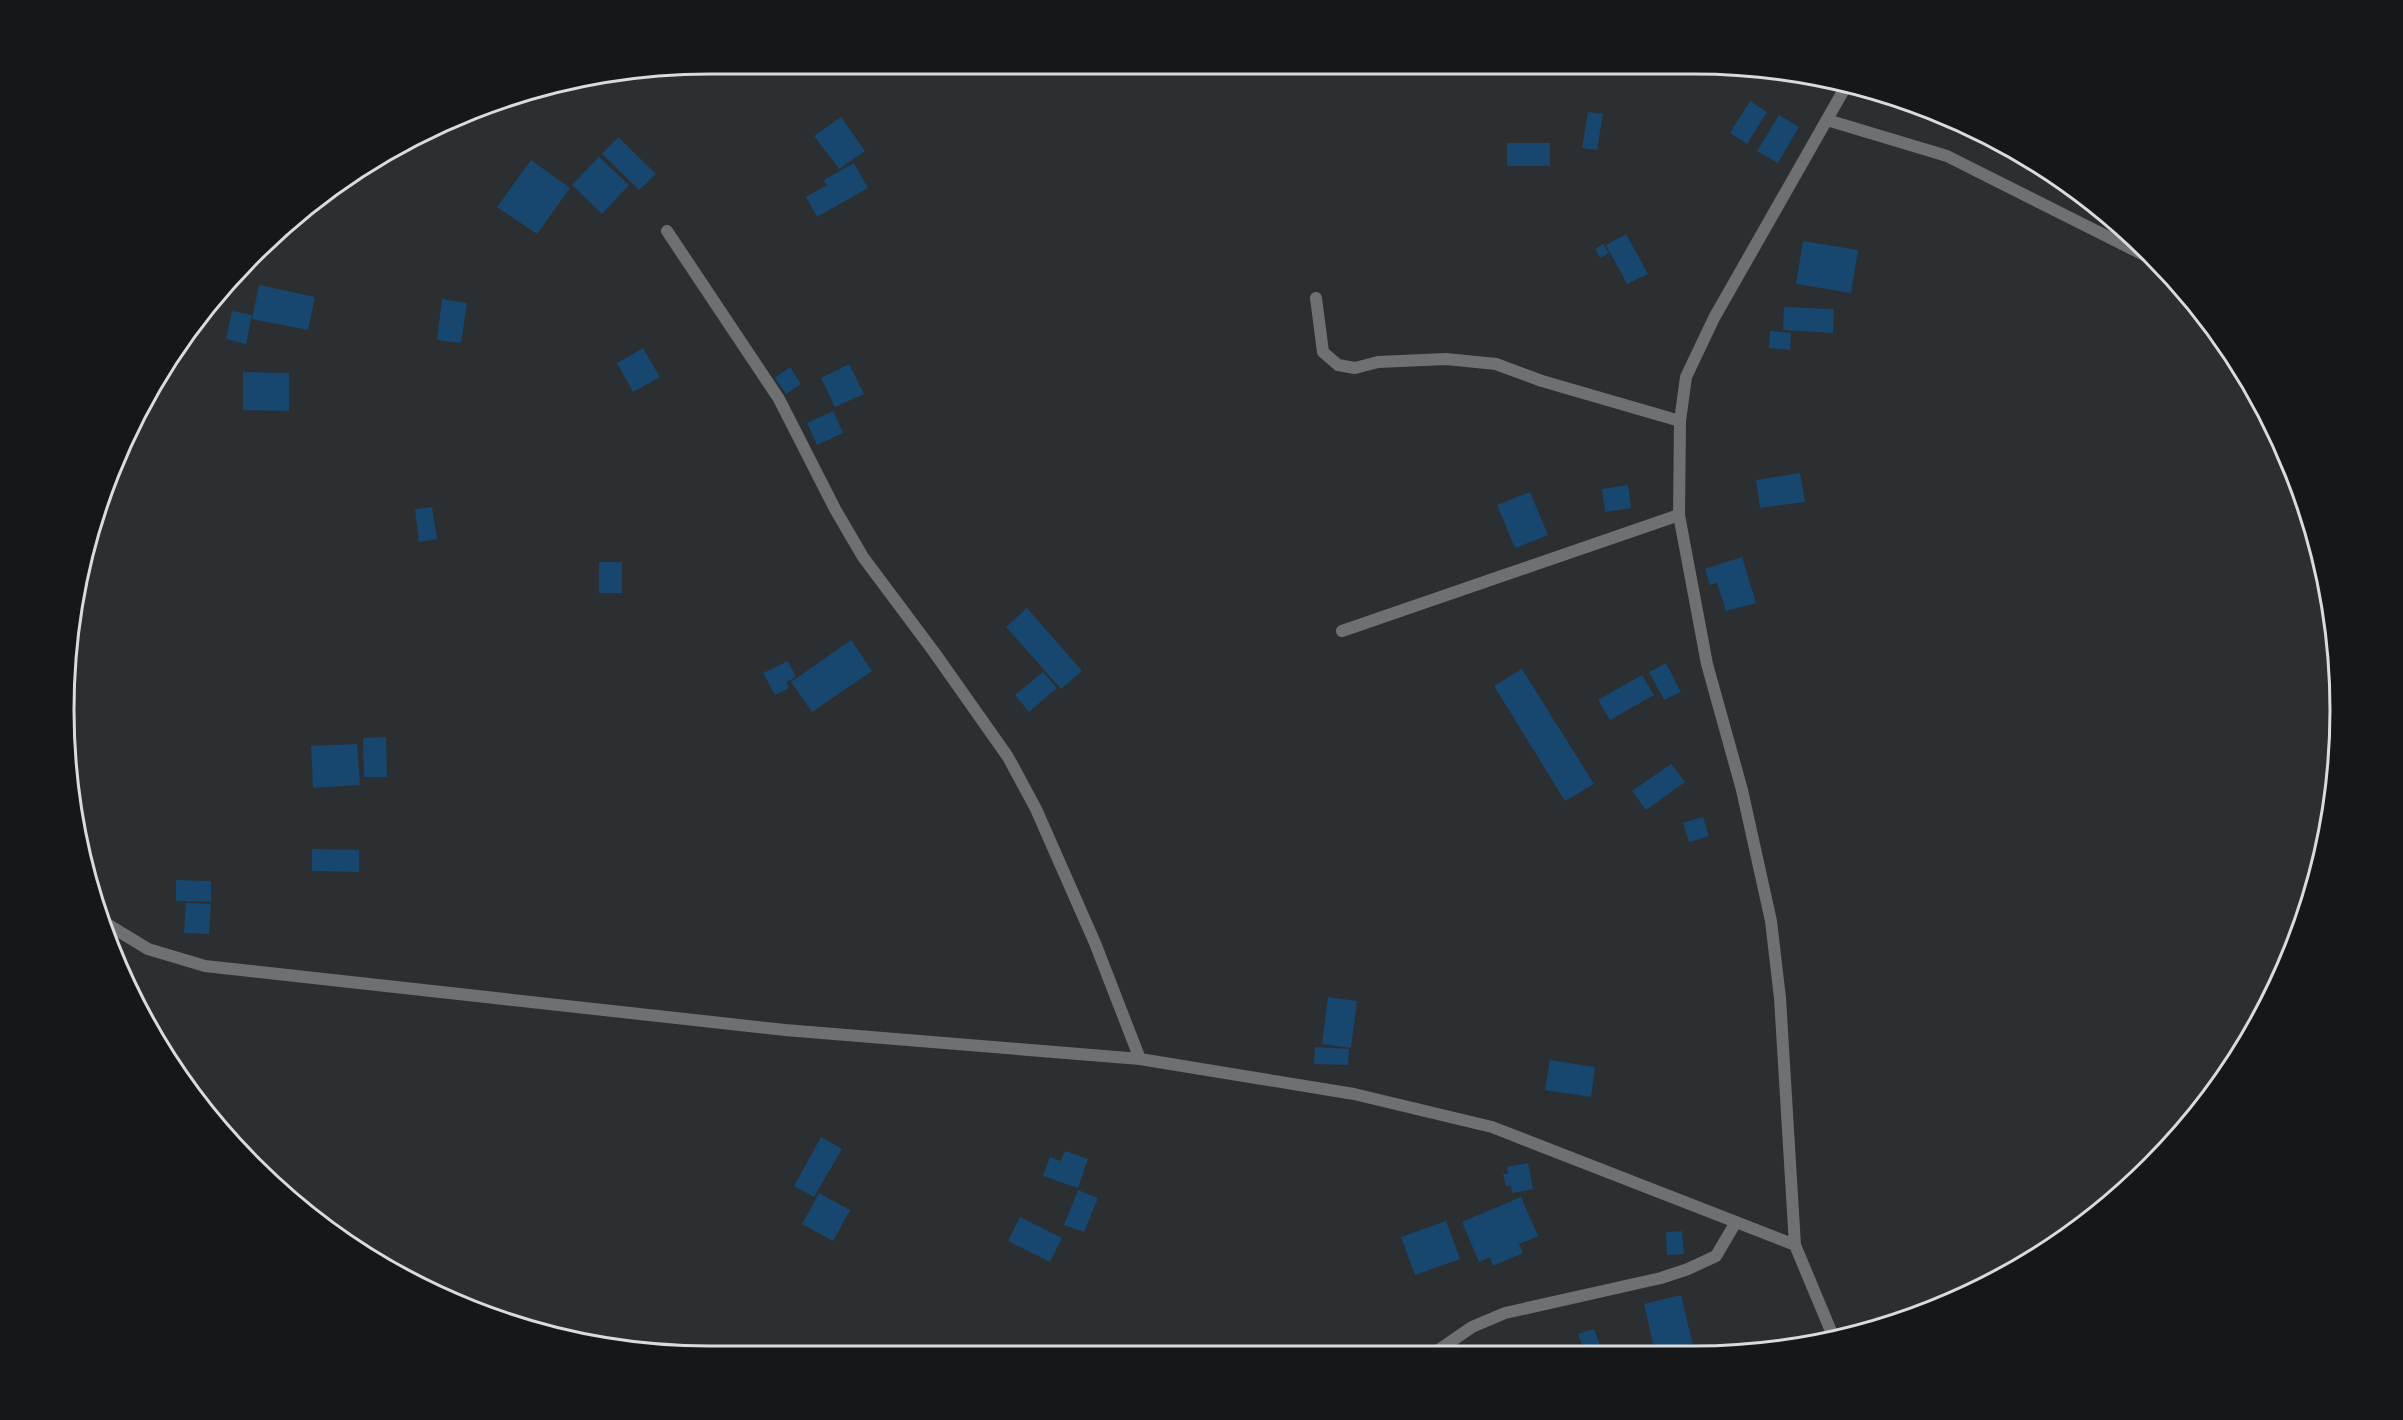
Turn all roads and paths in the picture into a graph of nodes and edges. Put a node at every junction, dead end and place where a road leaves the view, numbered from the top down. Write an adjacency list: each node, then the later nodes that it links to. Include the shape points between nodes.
1 (1843, 92): 2 (street)
2 (1827, 120): 4 (street, via 1947,156); 6 (street, via 1714,318 1686,377)
3 (667, 231): 10 (street, via 779,399 863,557 1008,757 1036,809 1095,943)
4 (2131, 248)
5 (1316, 298): 6 (street, via 1323,352 1338,365 1355,368 1446,359 1496,364)
6 (1680, 421): 7 (street)
7 (1679, 515): 8 (street); 12 (street, via 1707,664 1742,790 1771,921 1780,998)
8 (1342, 631)
9 (112, 927): 10 (street, via 148,949 205,966 785,1030)
10 (1140, 1059): 11 (street, via 1354,1094 1492,1127)
11 (1736, 1222): 12 (street); 14 (street, via 1716,1256 1688,1269 1505,1313 1472,1327)
12 (1795, 1245): 13 (street)
13 (1831, 1331)
14 (1444, 1346)

